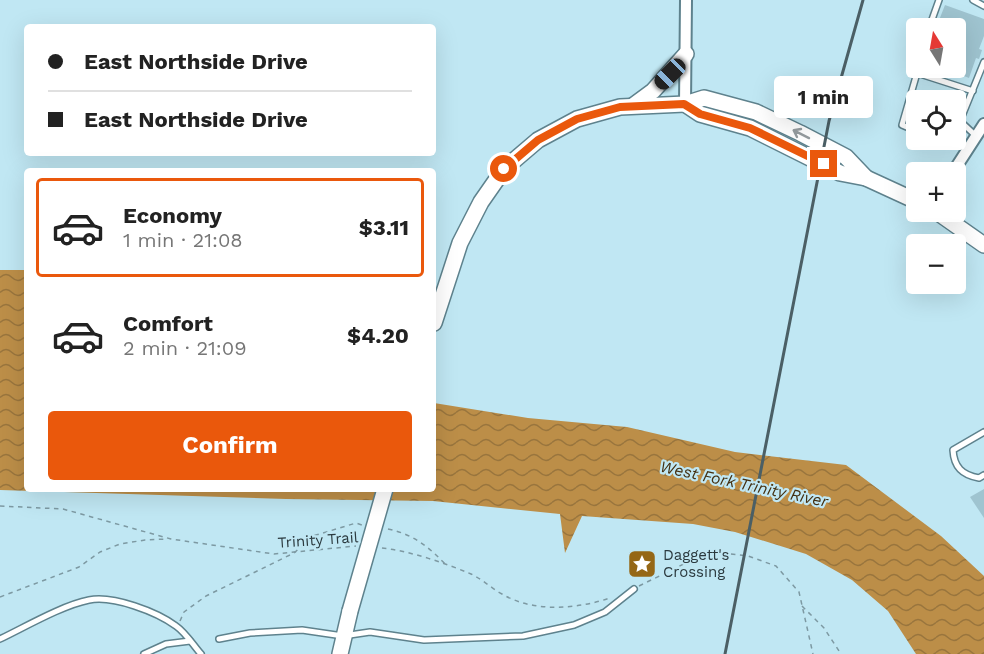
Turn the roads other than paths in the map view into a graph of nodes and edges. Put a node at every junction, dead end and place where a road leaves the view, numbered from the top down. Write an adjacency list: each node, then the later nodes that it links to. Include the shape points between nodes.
1 (686, 0): 6 (street)
2 (939, 0): 5 (lane)
3 (973, 0): 4 (lane)
4 (984, 6)
5 (933, 18)
6 (686, 54): 10 (street); 11 (street, via 653,91)
7 (984, 62): 9 (lane)
8 (938, 78): 9 (lane)
9 (973, 91): 12 (lane)
10 (685, 104): 11 (street); 19 (street, via 705,98 756,112 846,157 866,178)
11 (631, 106): 22 (street, via 577,119 538,140 504,169 460,243)
12 (966, 107)
13 (906, 110): 15 (lane, via 902,125)
14 (984, 124): 17 (street)
15 (906, 127)
16 (966, 127): 17 (lane)
17 (976, 136): 18 (street)
18 (959, 162)
19 (906, 196)
20 (952, 222): 21 (street)
21 (984, 244)
22 (436, 317)
23 (984, 432): 24 (lane, via 953,450 954,463 966,475)
24 (984, 475)
25 (384, 492): 27 (street, bridge)
26 (633, 589): 27 (lane, via 605,612 574,625 524,636 424,640 370,632)
27 (344, 636): 29 (lane, via 302,630); 33 (street)
28 (0, 639): 30 (lane, via 91,599 137,607 178,627)
29 (219, 639)
30 (190, 641): 31 (lane, via 166,644); 32 (lane)
31 (144, 654)
32 (201, 654)
33 (340, 654)

